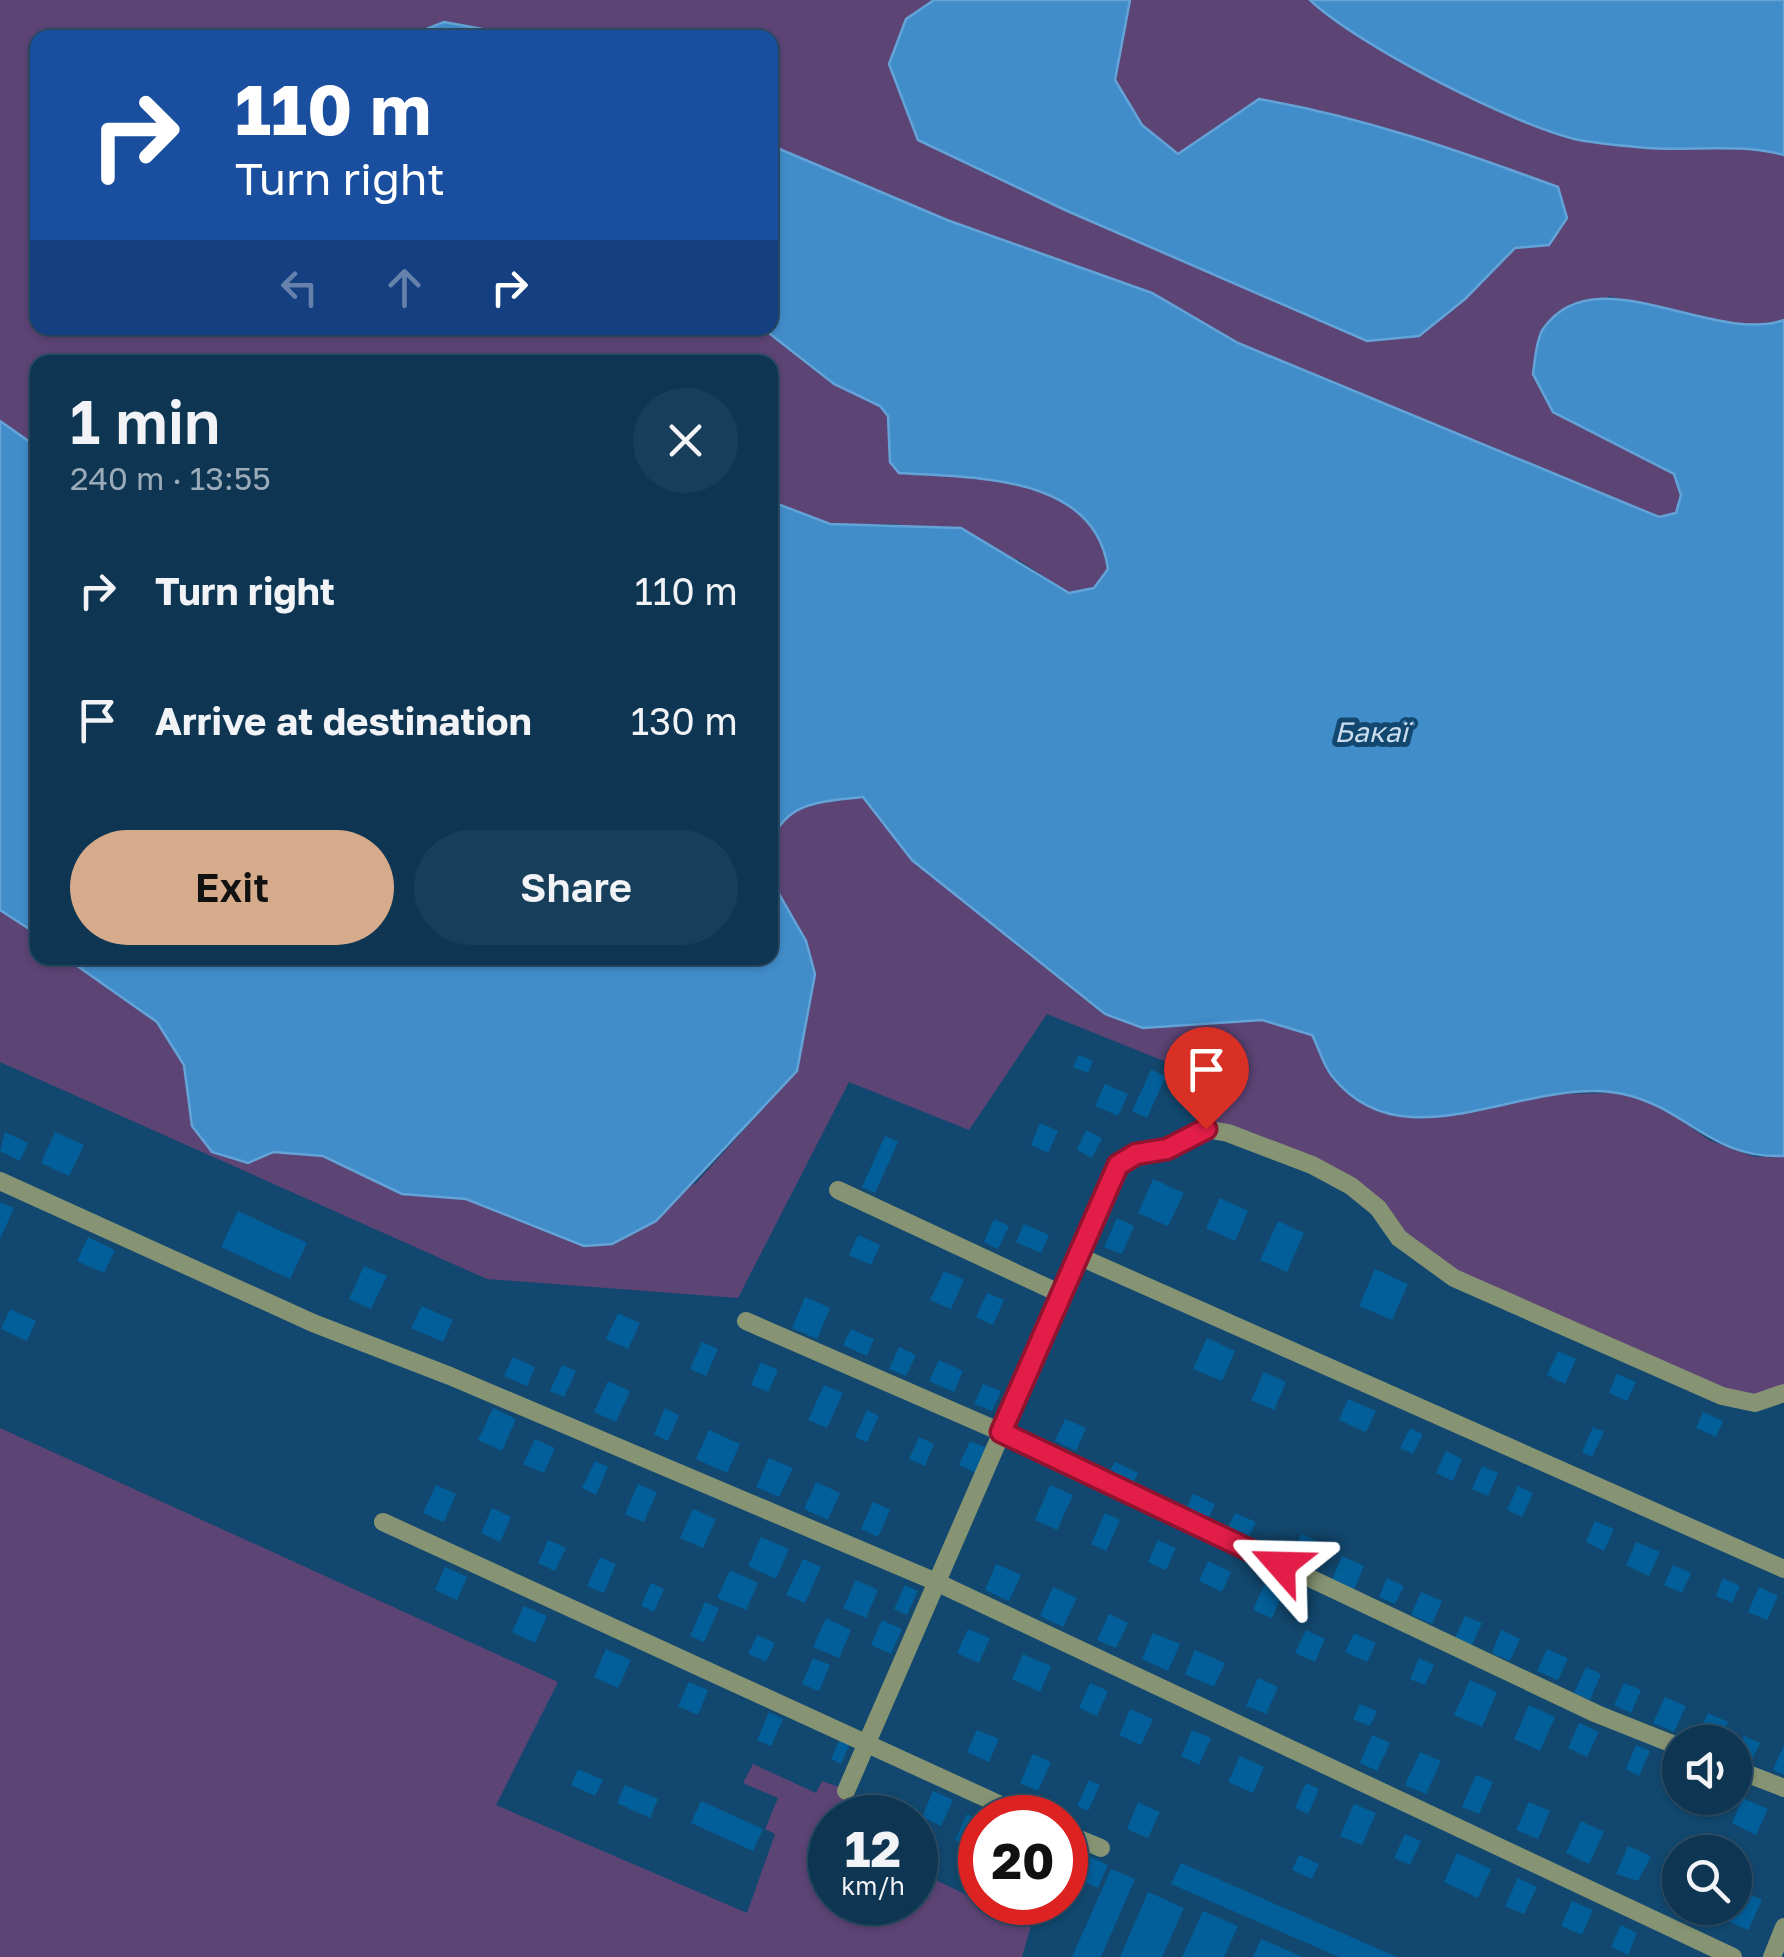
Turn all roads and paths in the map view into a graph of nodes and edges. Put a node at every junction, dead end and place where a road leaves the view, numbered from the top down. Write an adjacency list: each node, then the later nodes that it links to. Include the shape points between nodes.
1 (0, 1181): 10 (lane, via 313,1323)
2 (838, 1190): 4 (lane)
3 (1078, 1256): 4 (lane); 6 (lane, via 1126,1158 1167,1149 1206,1129 1228,1133 1351,1186 1424,1258 1508,1304 1722,1396 1755,1403); 9 (lane)
4 (1063, 1295): 7 (lane)
5 (746, 1321): 7 (lane)
6 (1784, 1393)
7 (1001, 1432): 10 (lane); 11 (lane)
8 (383, 1522): 12 (lane)
9 (1784, 1569)
10 (934, 1581): 12 (lane); 20 (lane)
11 (1662, 1740)
12 (869, 1741): 15 (lane); 16 (lane)
13 (1752, 1775): 14 (lane)
14 (1784, 1788)
15 (846, 1791)
16 (981, 1795)
17 (1088, 1843): 18 (lane)
18 (1101, 1848)
19 (1784, 1927): 21 (lane)
20 (1733, 1957)
21 (1772, 1957)

